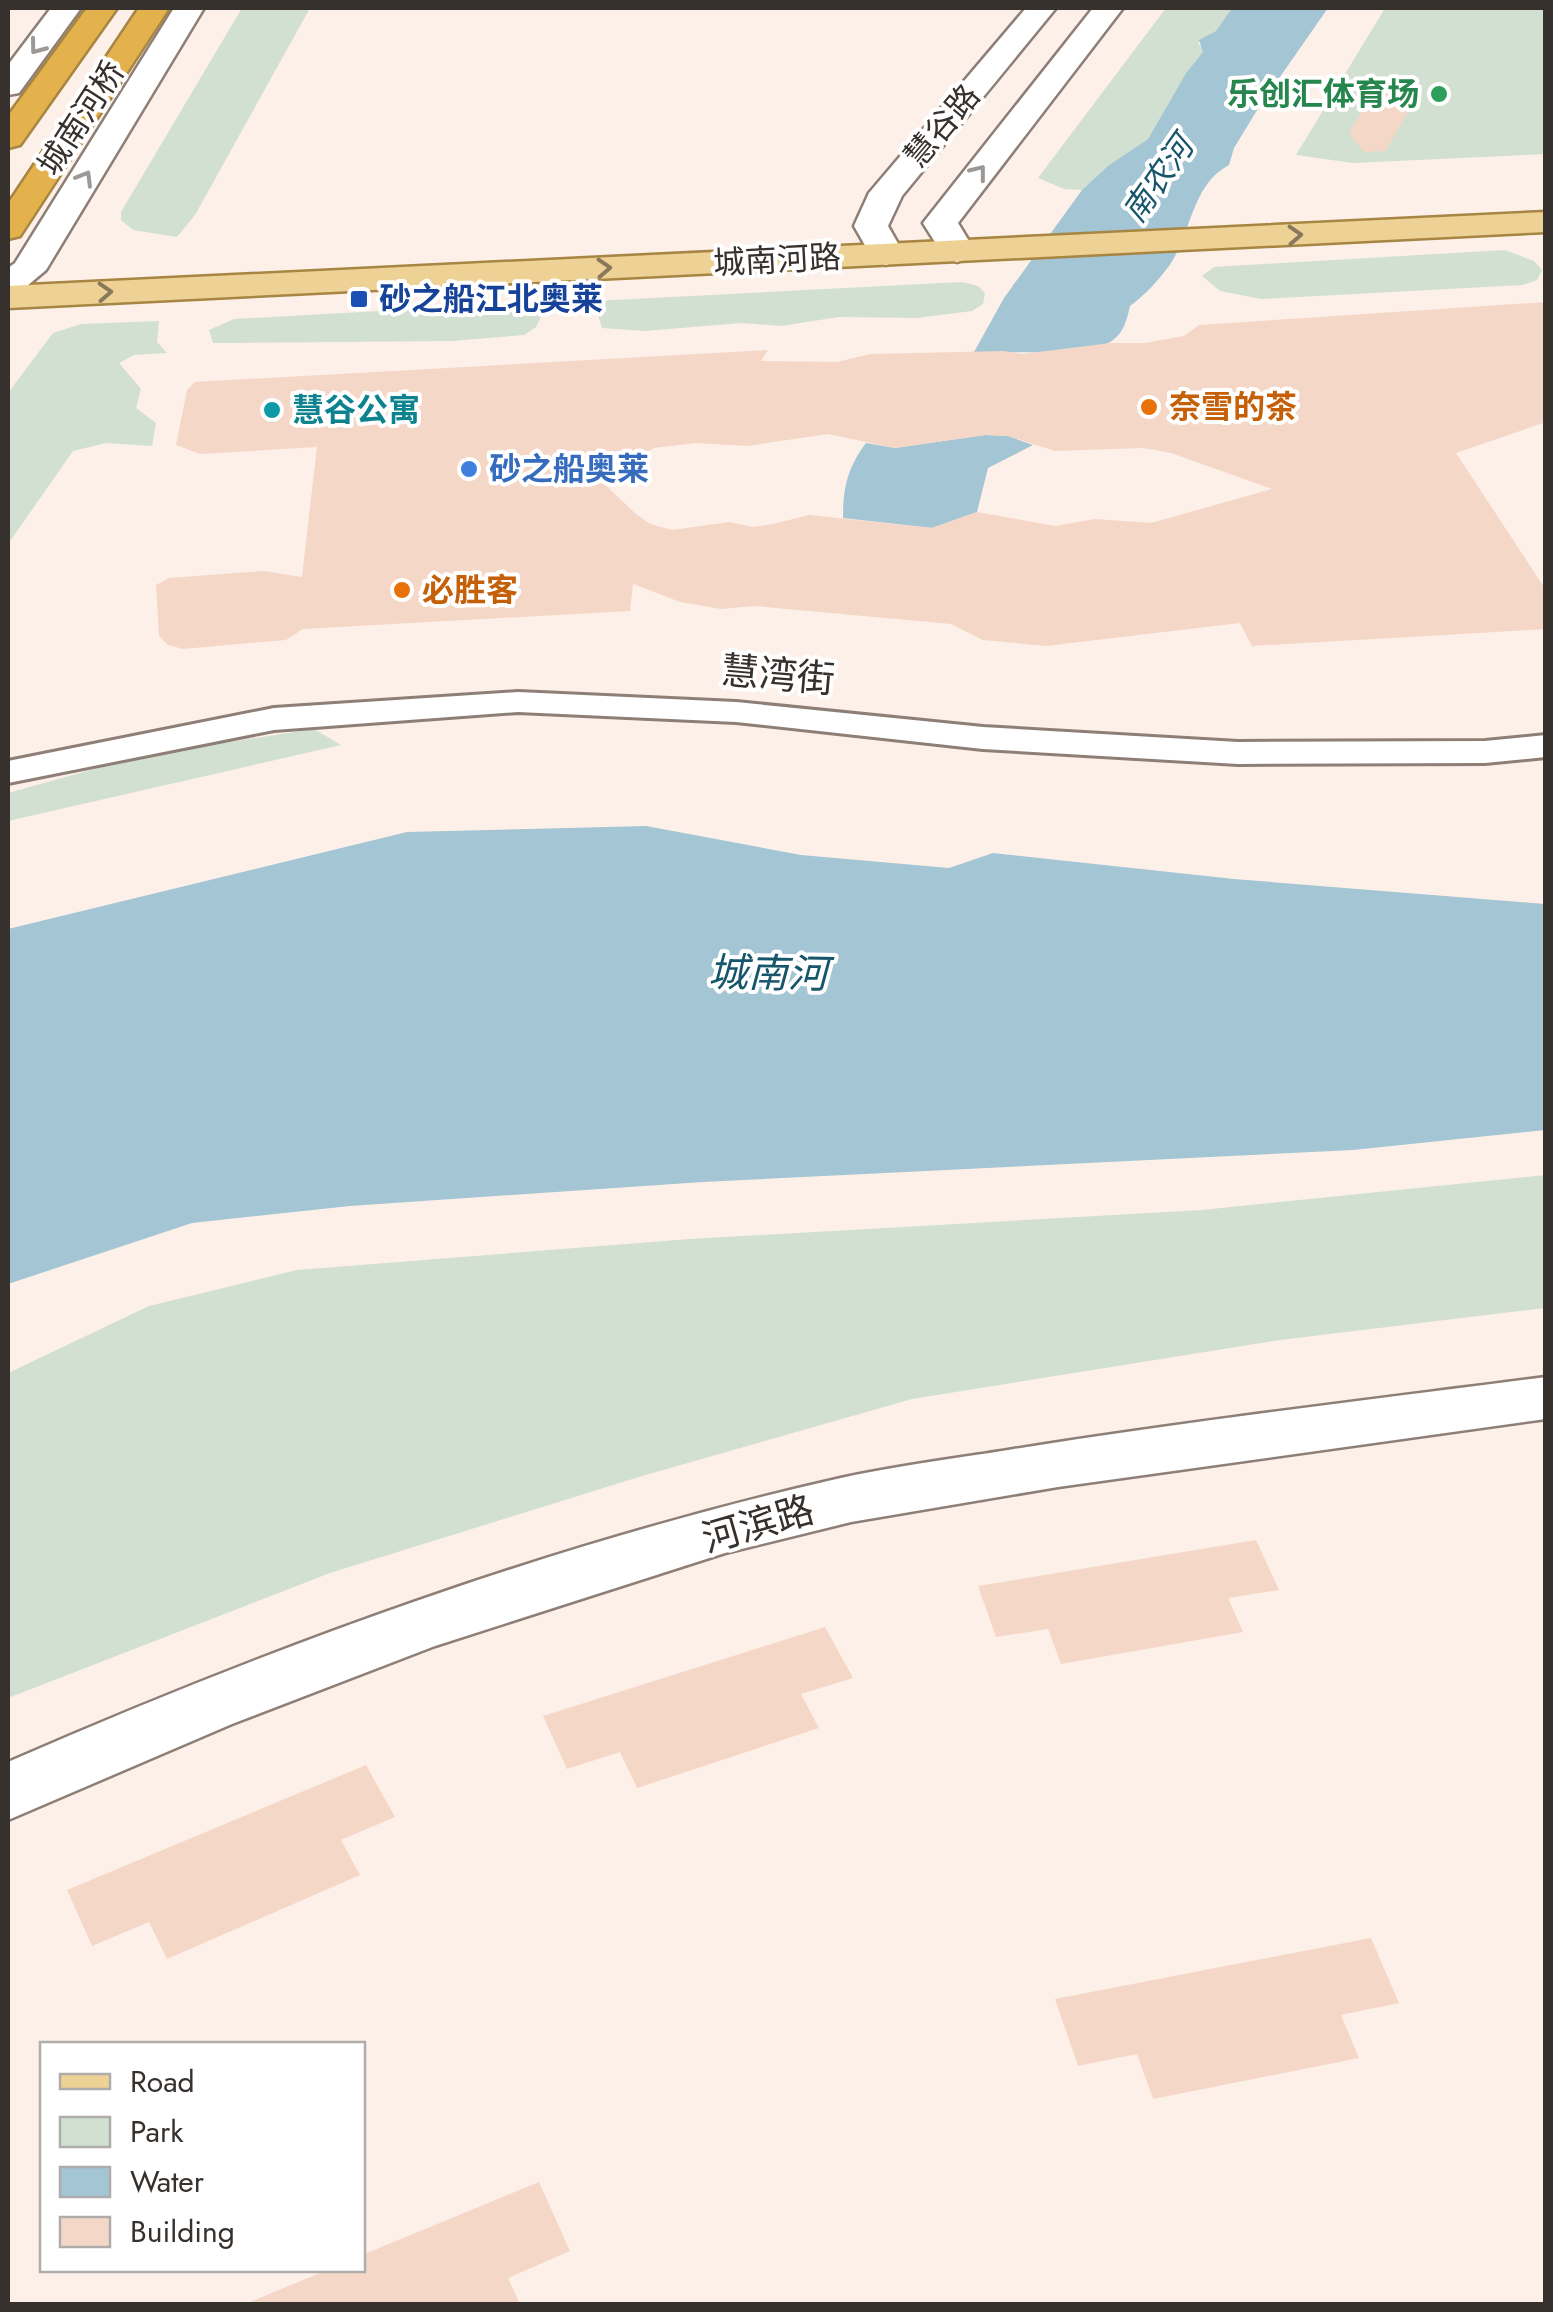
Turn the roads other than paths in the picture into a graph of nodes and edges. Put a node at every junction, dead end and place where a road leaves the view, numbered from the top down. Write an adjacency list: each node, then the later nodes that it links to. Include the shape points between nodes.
1 (66, 8): 7 (street, one-way to 7)
2 (102, 8): 8 (highway, 城南河桥)
3 (154, 8): 11 (highway, 城南河桥)
4 (190, 8): 15 (street, one-way to 4)
5 (1041, 8): 14 (street, 慧谷路, via 886,193)
6 (1108, 8): 13 (street, 慧谷路, one-way to 6)
7 (8, 86)
8 (8, 138)
9 (1546, 197): 12 (main road, 城南河路, via 1224,211)
10 (1546, 222): 12 (main road, 城南河路, one-way to 10, via 1198,240)
11 (8, 228)
12 (1028, 233): 13 (main road, 城南河路)
13 (948, 237): 14 (main road, 城南河路)
14 (879, 240): 15 (main road, 城南河路)
15 (13, 280)
16 (1546, 746): 17 (street, 慧湾街, via 1238,753 983,738 736,712 518,702 274,719)
17 (8, 772)
18 (1546, 1398): 19 (street, 河滨路, via 1070,1462 833,1502 589,1570 382,1638 147,1729)
19 (8, 1792)

